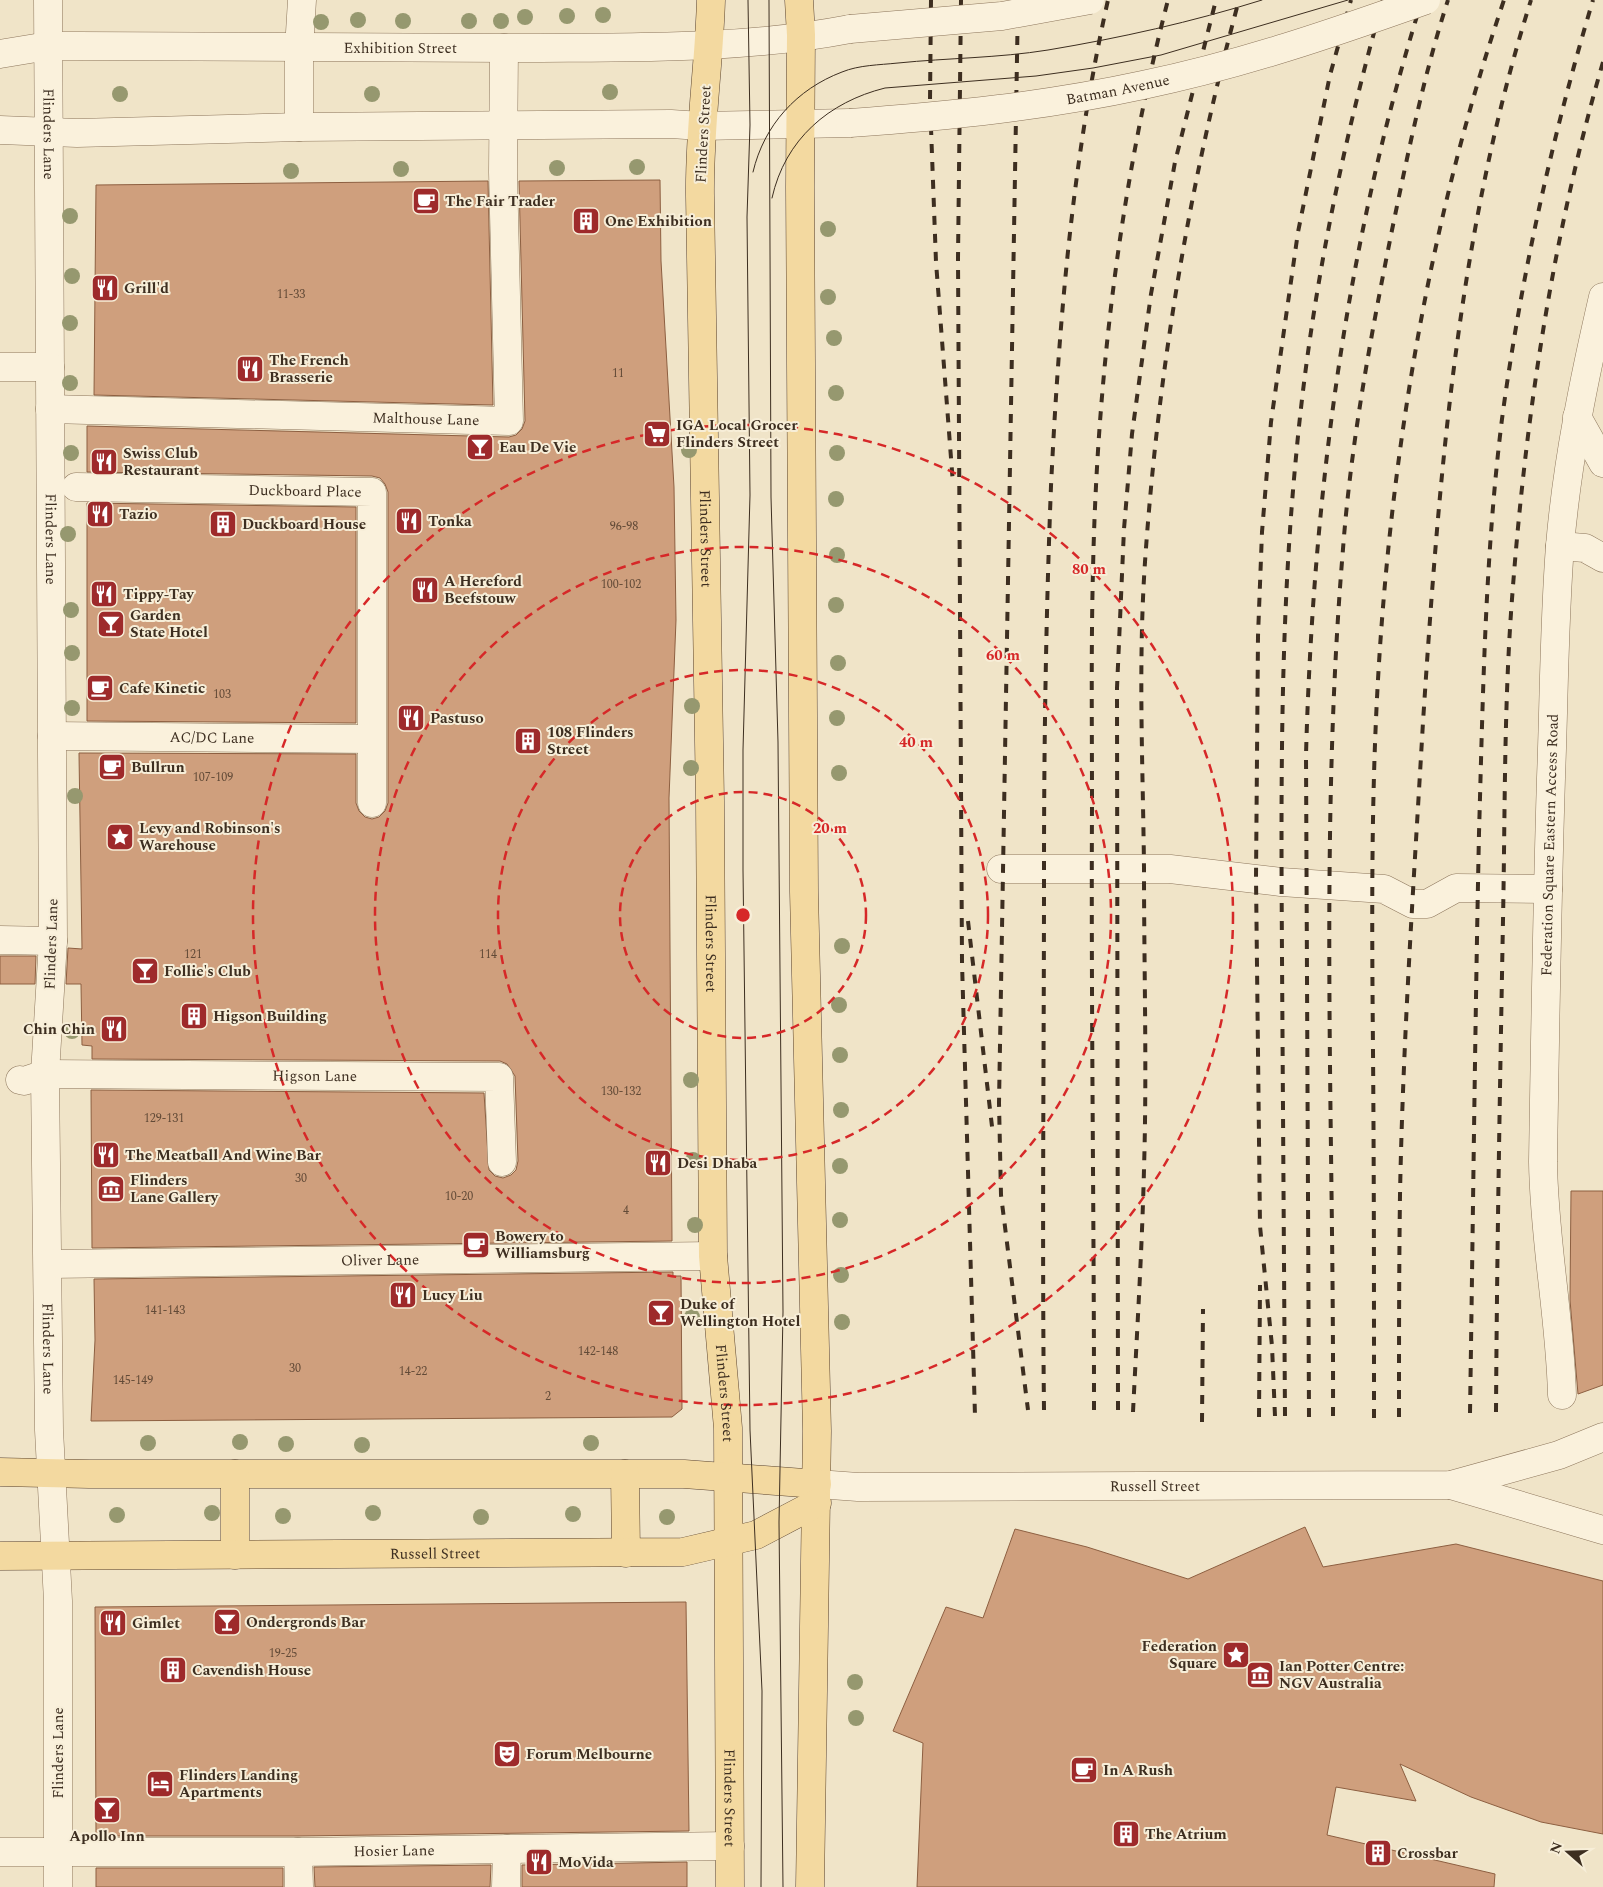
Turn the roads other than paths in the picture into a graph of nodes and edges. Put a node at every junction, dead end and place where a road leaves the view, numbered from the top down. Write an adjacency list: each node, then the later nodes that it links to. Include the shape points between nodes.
1 (48, 0): 8 (street, Flinders Lane)
2 (302, 0): 11 (street)
3 (711, 0): 9 (main road, Flinders Street)
4 (799, 0): 7 (main road)
5 (1090, 0): 7 (street, bridge, via 1002,16)
6 (1426, 0): 13 (street, Batman Avenue, bridge, via 1275,51 1145,85 979,112)
7 (801, 35): 9 (street, Exhibition Street); 13 (main road)
8 (48, 46): 11 (street, Exhibition Street); 12 (street, Exhibition Street); 18 (street, Flinders Lane)
9 (710, 46): 10 (street, Exhibition Street); 14 (main road, Flinders Street)
10 (504, 48): 11 (street, Exhibition Street); 16 (street)
11 (299, 49): 15 (street)
12 (0, 54)
13 (800, 124): 14 (street); 47 (main road, via 804,892)
14 (701, 126): 16 (street); 37 (main road, Flinders Street)
15 (299, 127): 16 (street); 18 (street)
16 (504, 127): 22 (street, Malthouse Lane, via 509,421)
17 (0, 130): 18 (street)
18 (49, 131): 21 (street, Flinders Lane)
19 (1603, 297): 23 (street, Federation Square Eastern Access Road)
20 (0, 367): 21 (street)
21 (50, 367): 22 (street, Flinders Lane)
22 (50, 409): 28 (street, Flinders Lane)
23 (1577, 417): 24 (street); 26 (street, Federation Square Eastern Access Road)
24 (1603, 463)
25 (76, 487): 29 (street, Duckboard Place, via 372,492)
26 (1560, 546): 27 (street, via 1584,548); 32 (street, Federation Square Eastern Access Road)
27 (1603, 558)
28 (52, 736): 29 (street, AC/DC Lane); 34 (street, Flinders Lane)
29 (371, 739): 30 (street, Duckboard Place)
30 (372, 803)
31 (1002, 869): 32 (street, via 1170,869 1281,882 1384,889 1413,904 1427,904 1456,888)
32 (1548, 889): 39 (street, Federation Square Eastern Access Road, via 1544,1201 1558,1317)
33 (0, 940): 34 (street)
34 (53, 941): 35 (street, Flinders Lane)
35 (32, 1077): 36 (street, Higson Lane, via 500,1077); 38 (street, Flinders Lane)
36 (502, 1162)
37 (713, 1256): 38 (street, Oliver Lane); 45 (main road, Flinders Street, via 728,1428)
38 (48, 1264): 42 (street, Flinders Lane)
39 (1562, 1395)
40 (1603, 1437): 46 (street, Russell Street, via 1559,1455)
41 (0, 1472): 42 (main road, Russell Street)
42 (51, 1473): 43 (main road, Russell Street); 53 (street, Flinders Lane)
43 (235, 1474): 44 (main road, Russell Street); 51 (main road)
44 (625, 1474): 45 (main road, Russell Street); 50 (main road)
45 (727, 1477): 47 (main road, Russell Street); 49 (main road, Flinders Street)
46 (1451, 1485): 47 (street, Russell Street, via 858,1488); 48 (street, Russell Street)
47 (817, 1494): 49 (main road, Russell Street, via 756,1534); 63 (main road)
48 (1603, 1530)
49 (729, 1542): 50 (main road, Russell Street, via 682,1552); 54 (main road, Flinders Street)
50 (626, 1553): 51 (main road, Russell Street)
51 (236, 1555): 53 (main road, Russell Street)
52 (0, 1556): 53 (main road, Russell Street)
53 (54, 1556): 56 (street, Flinders Lane, via 58,1601)
54 (730, 1846): 55 (street, Hosier Lane); 62 (main road, Flinders Street)
55 (507, 1849): 58 (street, Hosier Lane); 61 (street)
56 (58, 1851): 57 (street, Hosier Lane); 58 (street, Hosier Lane); 59 (street, Flinders Lane)
57 (0, 1852)
58 (298, 1852): 60 (street)
59 (58, 1887)
60 (299, 1887)
61 (506, 1887)
62 (730, 1887)
63 (810, 1887)

